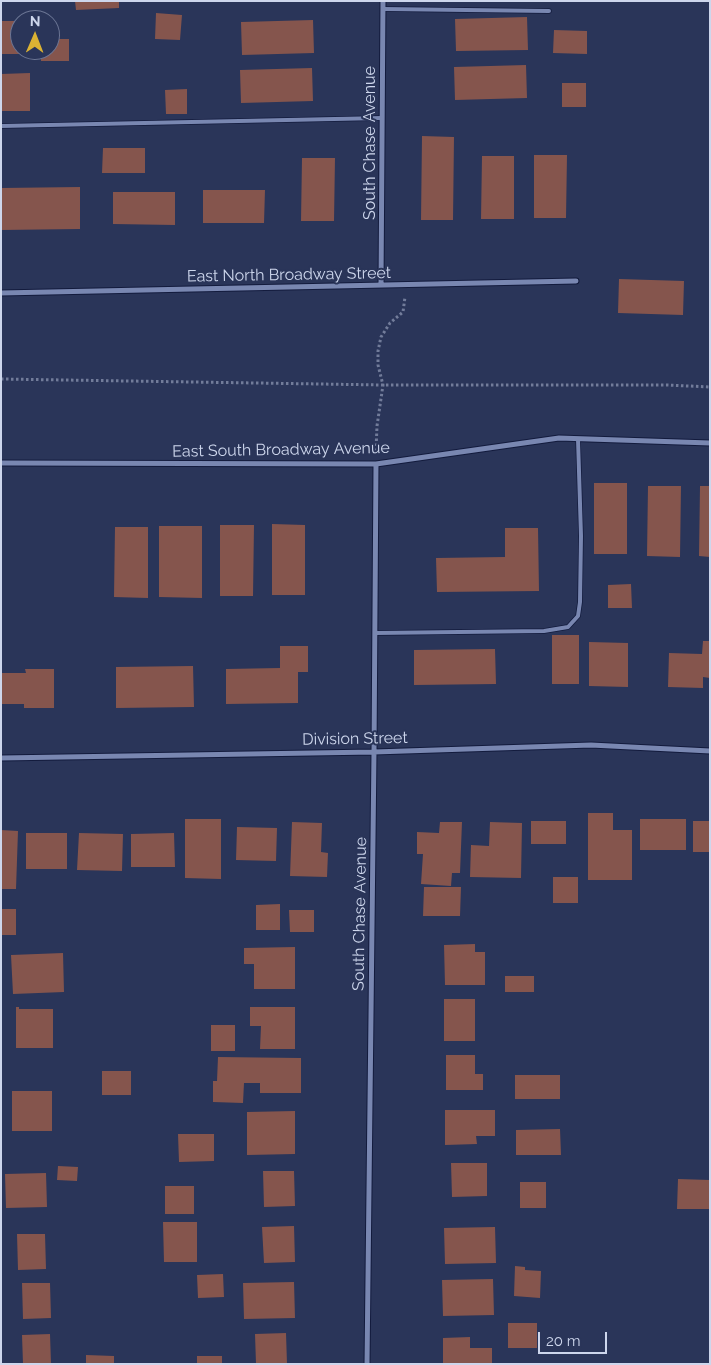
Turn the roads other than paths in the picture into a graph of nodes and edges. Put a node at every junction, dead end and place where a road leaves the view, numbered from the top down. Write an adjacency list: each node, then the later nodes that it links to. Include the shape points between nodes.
1 (383, 1): 2 (street, South Chase Avenue)
2 (383, 9): 3 (lane); 4 (street, South Chase Avenue)
3 (550, 11)
4 (382, 118): 5 (lane); 7 (street, South Chase Avenue)
5 (1, 126)
6 (576, 281): 7 (street, East North Broadway Street)
7 (381, 285): 8 (street, East North Broadway Street)
8 (1, 293)
9 (578, 439): 10 (street, East South Broadway Avenue); 12 (street, East South Broadway Avenue, via 559,438); 13 (lane, via 580,602 578,616 568,627 544,631)
10 (710, 443)
11 (1, 464): 12 (street, East South Broadway Avenue)
12 (376, 464): 13 (street, South Chase Avenue)
13 (375, 633): 15 (street, South Chase Avenue)
14 (710, 751): 15 (street, Division Street, via 591,745)
15 (374, 752): 16 (street, Division Street); 17 (street, South Chase Avenue)
16 (1, 758)
17 (367, 1364)

